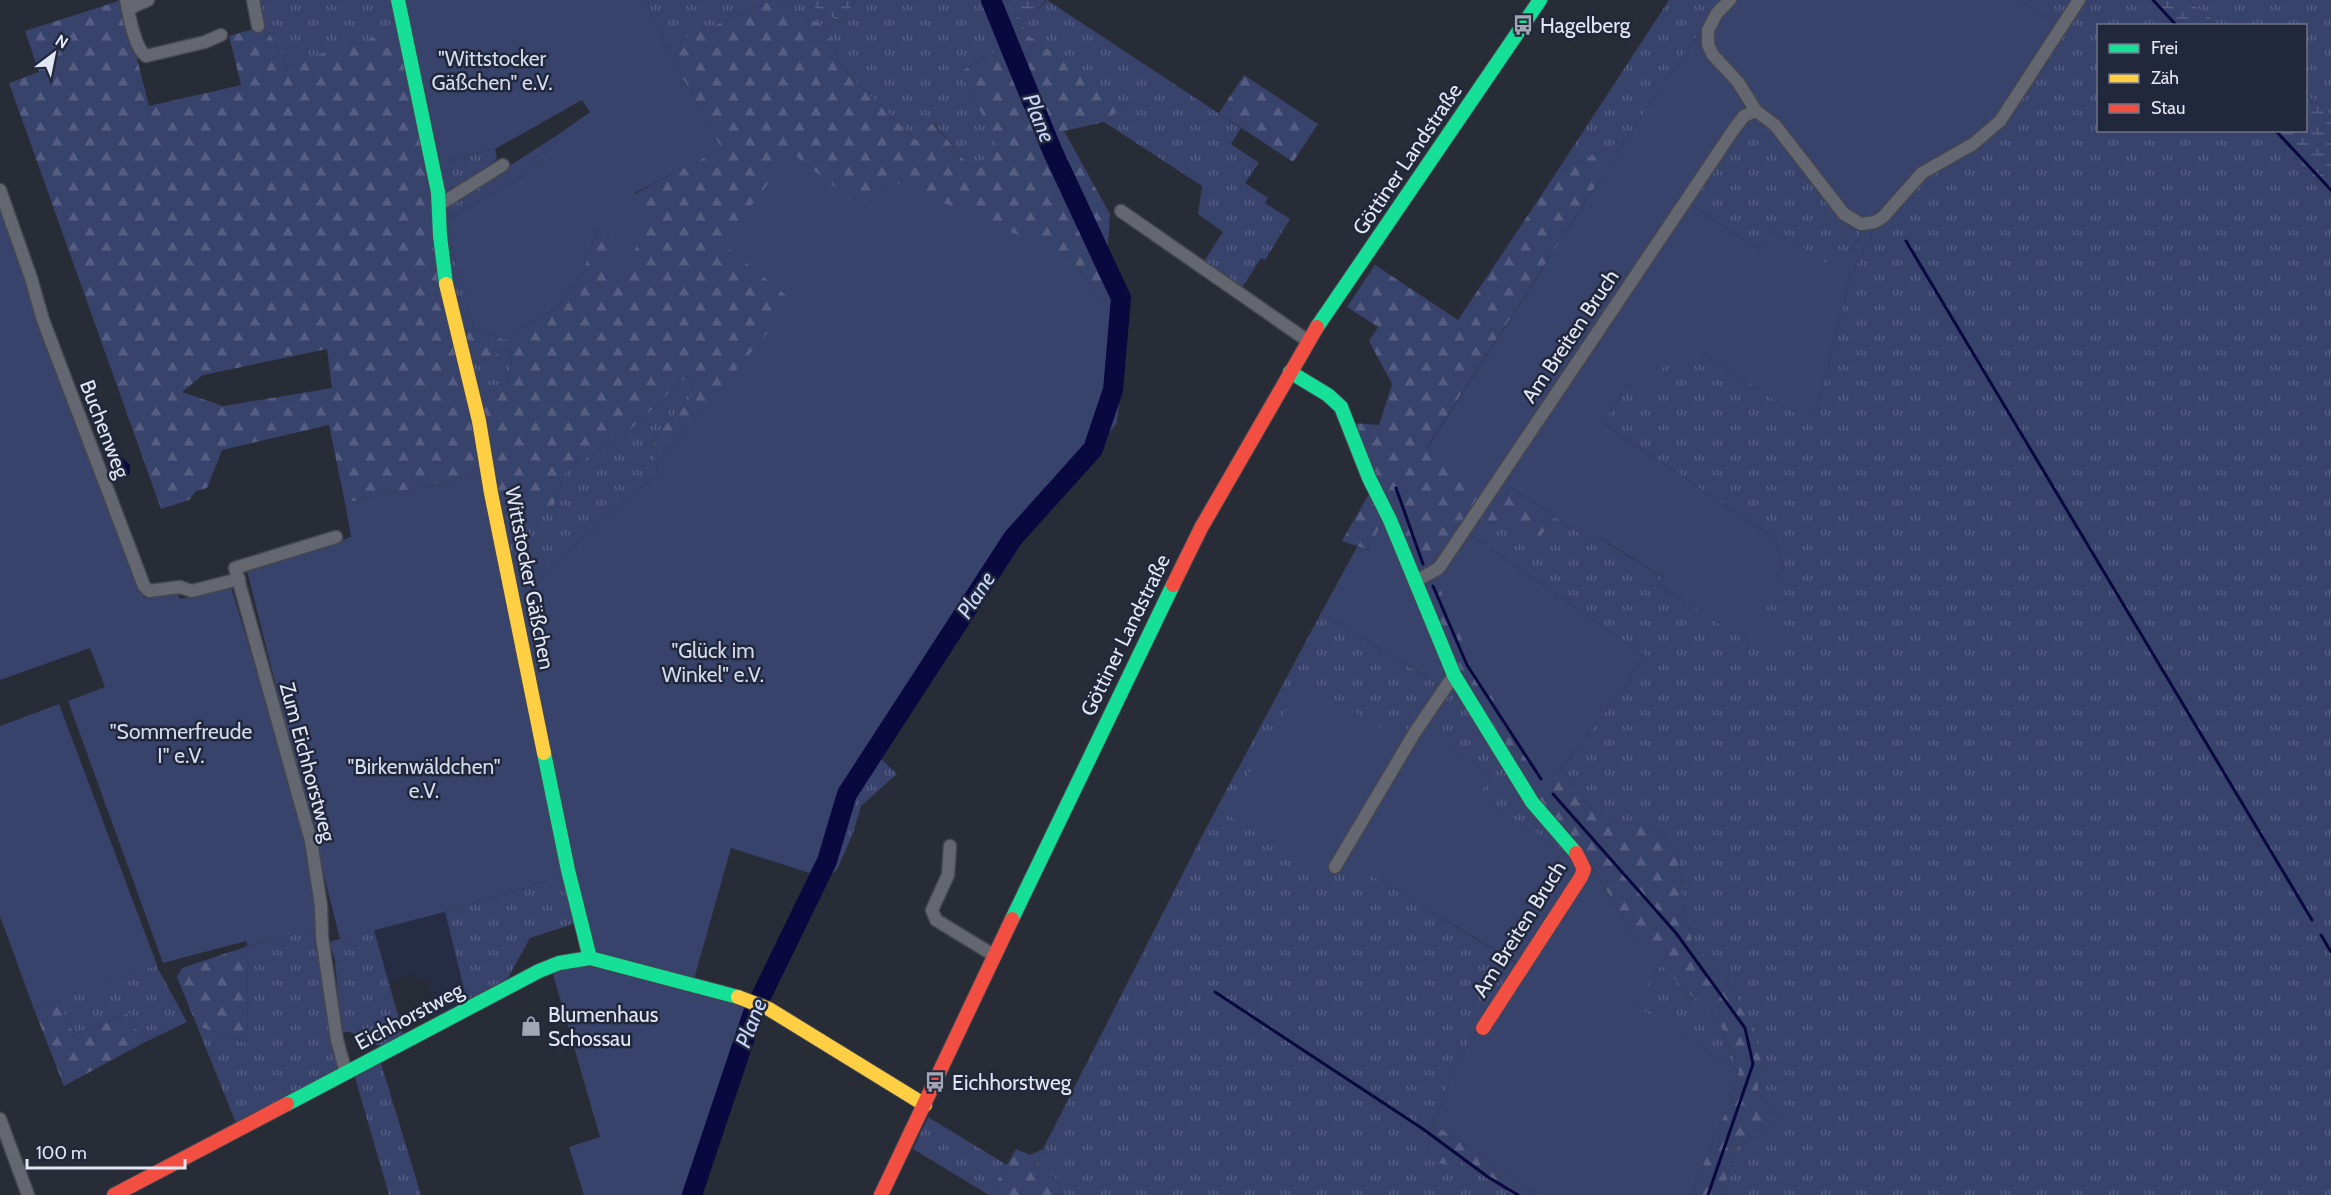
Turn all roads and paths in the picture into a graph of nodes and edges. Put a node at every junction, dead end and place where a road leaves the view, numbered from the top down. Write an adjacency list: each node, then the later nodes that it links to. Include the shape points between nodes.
1 (148, 0): 7 (street)
2 (253, 0): 8 (street)
3 (398, 0): 13 (street, Wittstocker Gäßchen)
4 (1539, 0): 15 (street, Göttiner Landstraße)
5 (1730, 0): 10 (street, via 1708,30 1708,45 1747,93)
6 (2079, 0): 10 (street, via 2000,121 1973,144 1922,173 1875,222 1861,224 1844,214 1775,125)
7 (127, 5): 9 (street, via 141,53 146,56)
8 (258, 26)
9 (221, 35)
10 (1756, 111): 19 (street, Am Breiten Bruch, via 1744,116 1734,129 1439,568)
11 (503, 165): 13 (street)
12 (0, 190): 18 (street, Buchenweg, via 43,320 144,586 148,591 180,587 192,591)
13 (439, 205): 24 (street, Wittstocker Gäßchen, via 445,281 479,421 490,493 568,870)
14 (1122, 211): 15 (street)
15 (1308, 341): 16 (street, Göttiner Landstraße)
16 (1290, 372): 19 (street, Am Breiten Bruch, via 1341,407); 23 (street, Göttiner Landstraße, via 1182,563)
17 (336, 537): 18 (street, via 236,568)
18 (239, 579): 26 (street, Zum Eichhorstweg, via 311,841 337,1040)
19 (1416, 581): 20 (street, Am Breiten Bruch)
20 (1454, 675): 22 (street); 25 (street, Am Breiten Bruch, via 1532,802 1580,858 1584,869)
21 (950, 846): 23 (street, via 948,875 932,910 936,920)
22 (1335, 867)
23 (995, 956): 27 (street, Göttiner Landstraße)
24 (590, 958): 26 (street, Eichhorstweg, via 539,970); 27 (street, Eichhorstweg, via 769,1009)
25 (1483, 1028)
26 (346, 1073): 30 (street, Eichhorstweg)
27 (925, 1105): 31 (street, Göttiner Landstraße)
28 (0, 1119): 29 (street)
29 (28, 1195)
30 (114, 1195)
31 (881, 1195)

